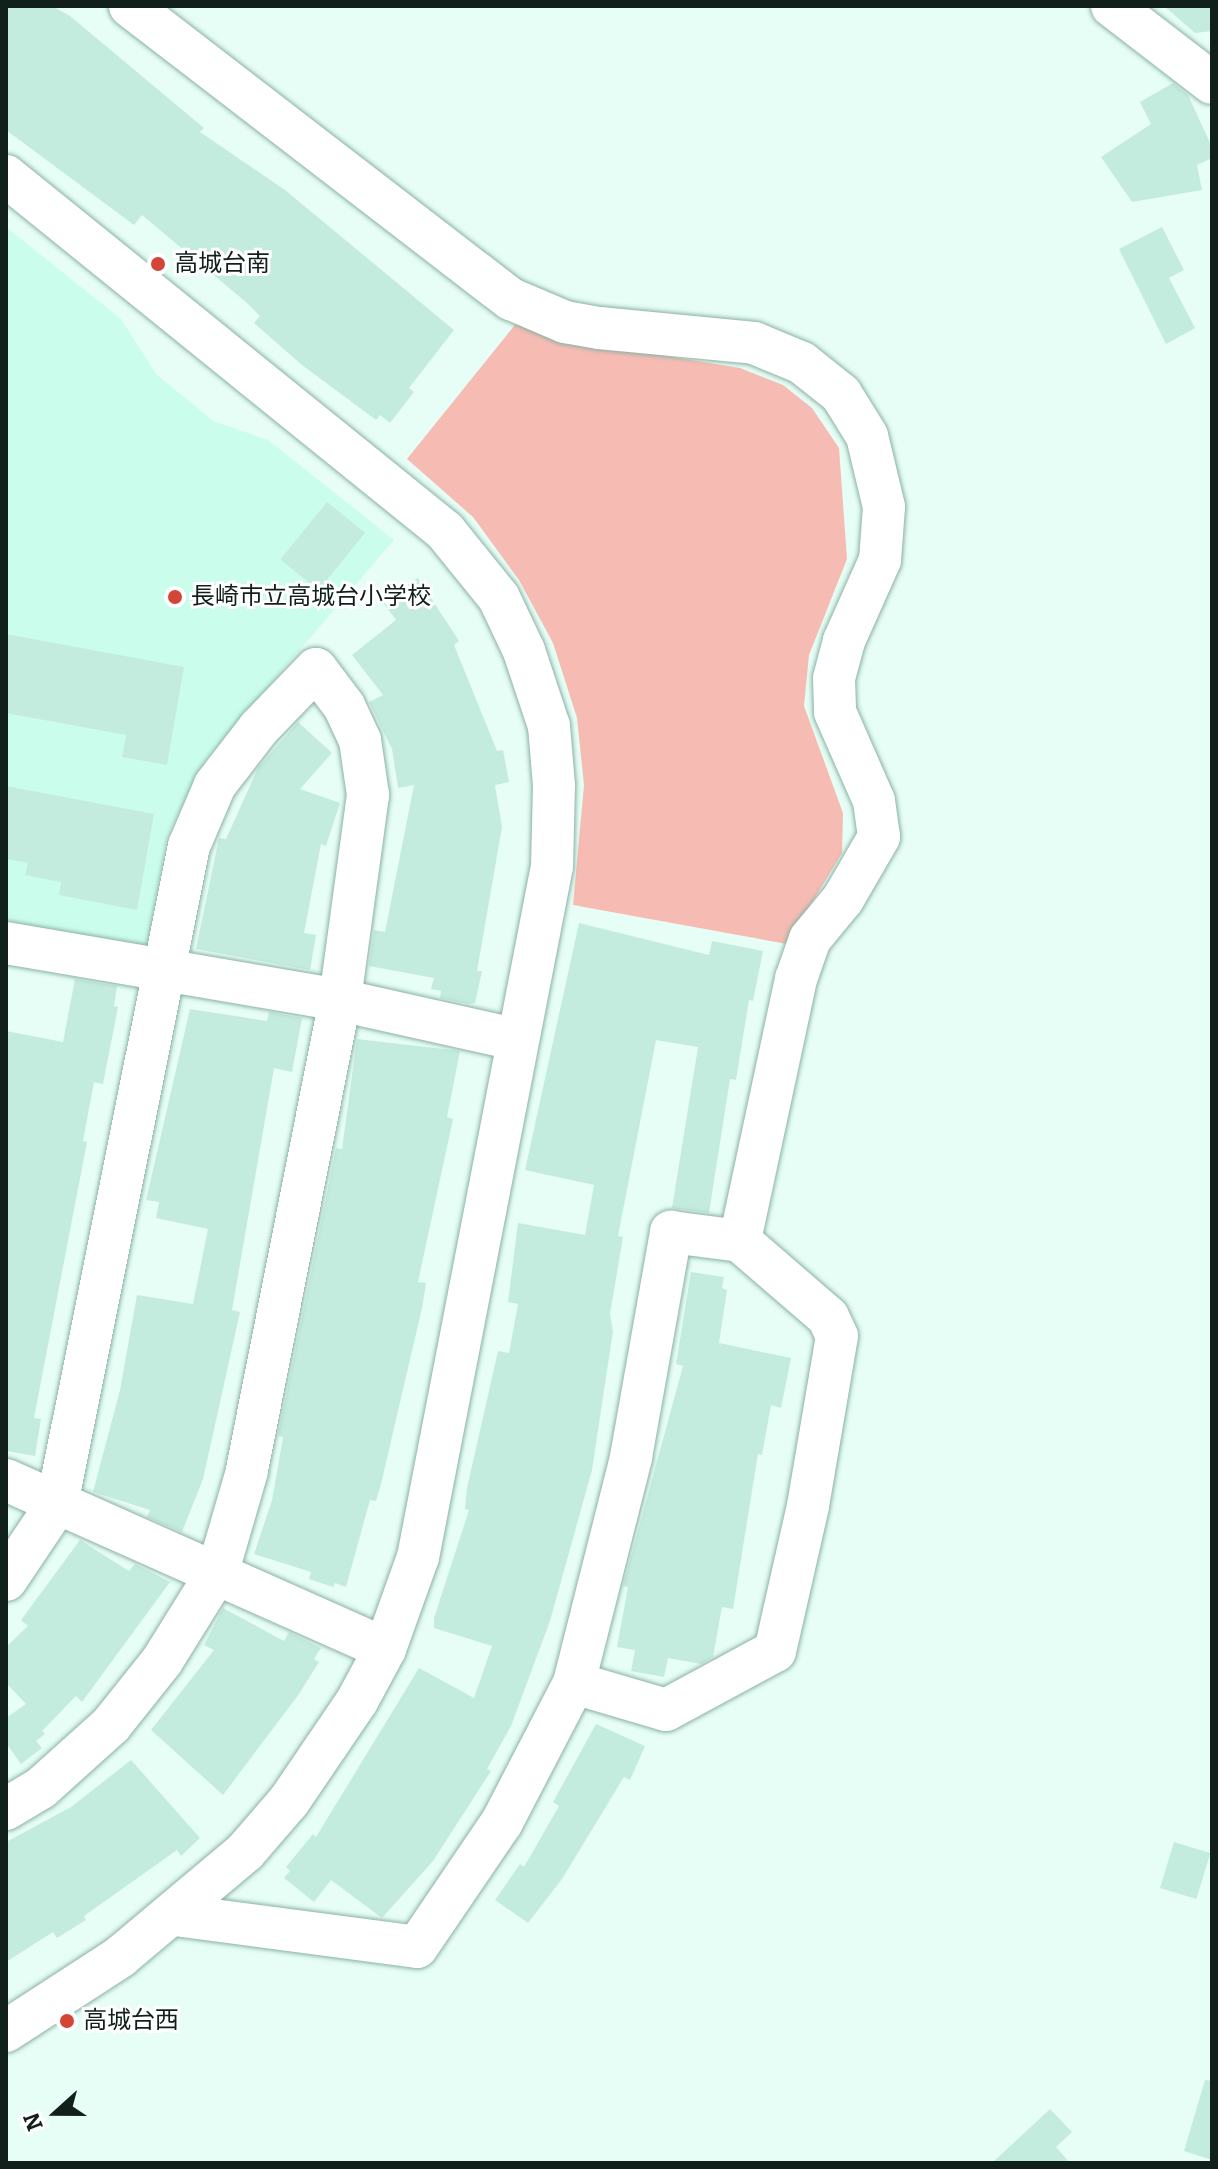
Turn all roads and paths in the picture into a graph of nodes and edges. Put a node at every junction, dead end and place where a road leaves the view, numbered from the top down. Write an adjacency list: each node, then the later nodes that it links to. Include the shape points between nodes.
1 (130, 6): 9 (street, via 511,299 565,322 754,343 802,363 841,394 867,436 884,507 880,560 844,641 834,690 835,712 874,801 879,837 843,899 810,939 796,979)
2 (1112, 6): 3 (street)
3 (1212, 83)
4 (6, 176): 8 (street, via 398,490 445,531 499,598 524,651 549,726 554,785 552,866)
5 (6, 943): 6 (street)
6 (167, 969): 7 (street); 7 (street, via 199,817 215,785 259,728 316,669 344,706 360,740 368,795); 11 (street)
7 (340, 1000): 8 (street); 12 (street, via 247,1471)
8 (515, 1039): 14 (street, via 418,1557)
9 (740, 1241): 15 (street, via 671,1232 631,1457); 15 (street, via 828,1317 837,1336 808,1506 775,1651 666,1710)
10 (6, 1480): 11 (street)
11 (57, 1504): 12 (street); 13 (street)
12 (218, 1571): 14 (street); 16 (street, via 162,1661 111,1725 41,1788)
13 (6, 1580)
14 (385, 1649): 17 (street, via 357,1701 289,1801 245,1852)
15 (574, 1683): 17 (street, via 502,1822 417,1947)
16 (6, 1809)
17 (175, 1915): 18 (street)
18 (6, 2031)

